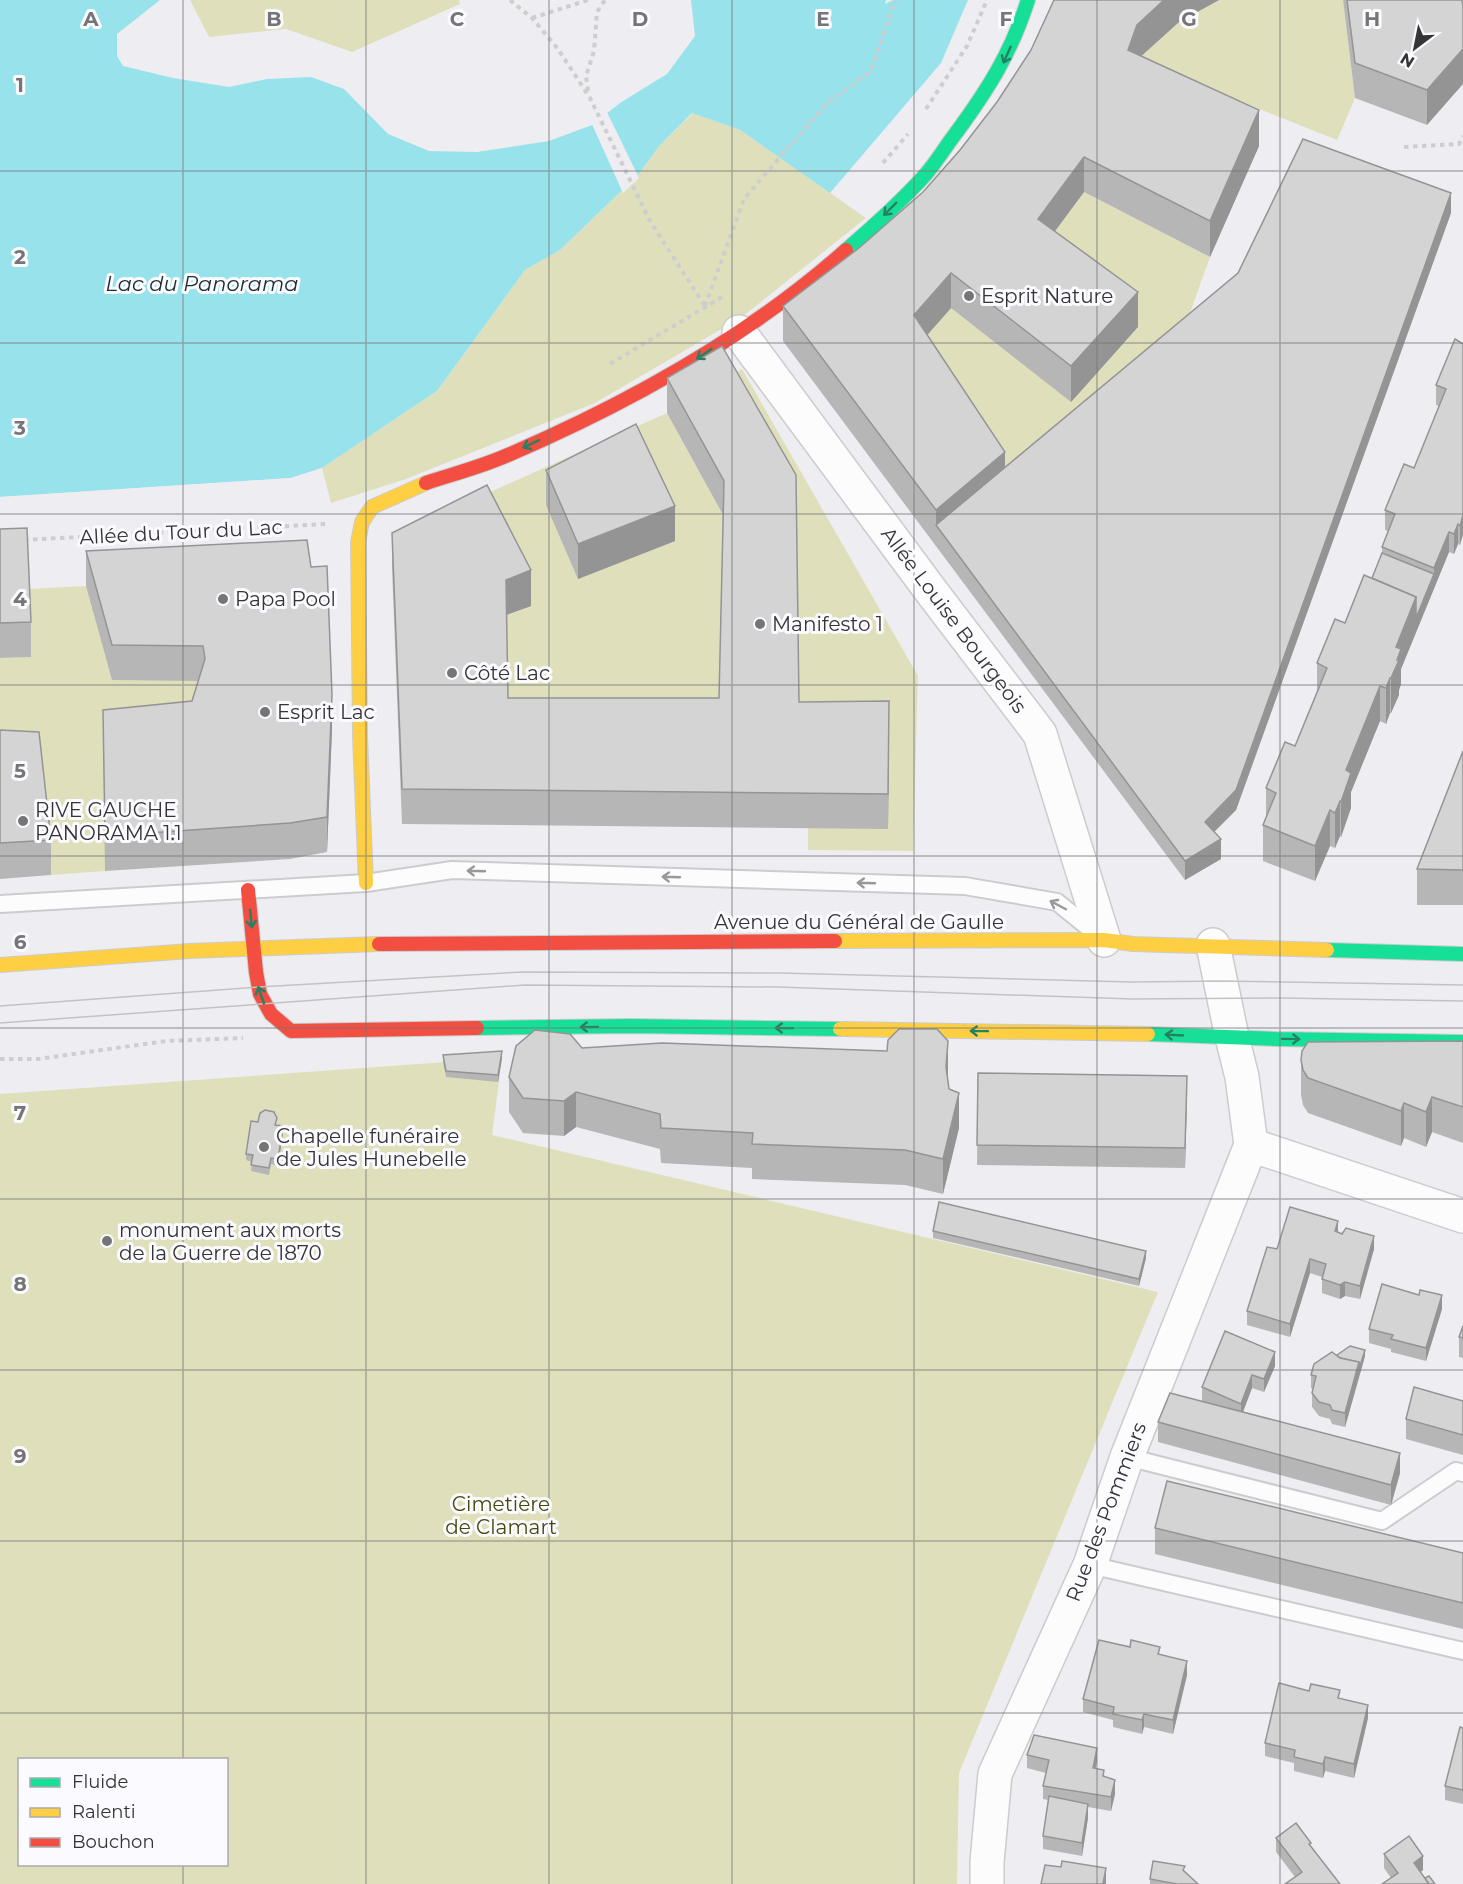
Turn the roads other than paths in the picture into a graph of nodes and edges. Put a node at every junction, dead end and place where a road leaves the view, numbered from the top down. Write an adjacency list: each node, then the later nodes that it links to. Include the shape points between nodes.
1 (1028, 0): 2 (street, one-way to 2, via 1015,37 987,92 927,173 823,271)
2 (739, 332): 3 (street, one-way to 3, via 623,401 506,456 372,507 362,522 358,542); 6 (street, Allée Louise Bourgeois, via 1040,734)
3 (366, 883): 4 (lane); 6 (lane, one-way to 3, via 1057,902 965,886 452,870)
4 (248, 890): 5 (lane); 8 (street, one-way to 8)
5 (0, 904)
6 (1104, 940): 7 (street, Avenue du Général de Gaulle); 8 (street, Avenue du Général de Gaulle)
7 (1213, 945): 9 (street, Avenue du Général de Gaulle); 11 (street)
8 (255, 947): 10 (street, Avenue du Général de Gaulle); 11 (street, one-way to 8, via 631,1026 291,1030 278,1023 263,1004)
9 (1463, 954)
10 (0, 965)
11 (1232, 1037): 12 (street, one-way to 12); 13 (street)
12 (1463, 1042)
13 (1251, 1145): 14 (street); 15 (street, Rue des Pommiers)
14 (1463, 1216)
15 (1127, 1457): 16 (lane, via 1382,1521 1456,1471); 17 (street, Rue des Pommiers)
16 (1463, 1473)
17 (1090, 1565): 18 (lane); 19 (street, Rue des Pommiers, via 995,1774)
18 (1463, 1651)
19 (987, 1884)

